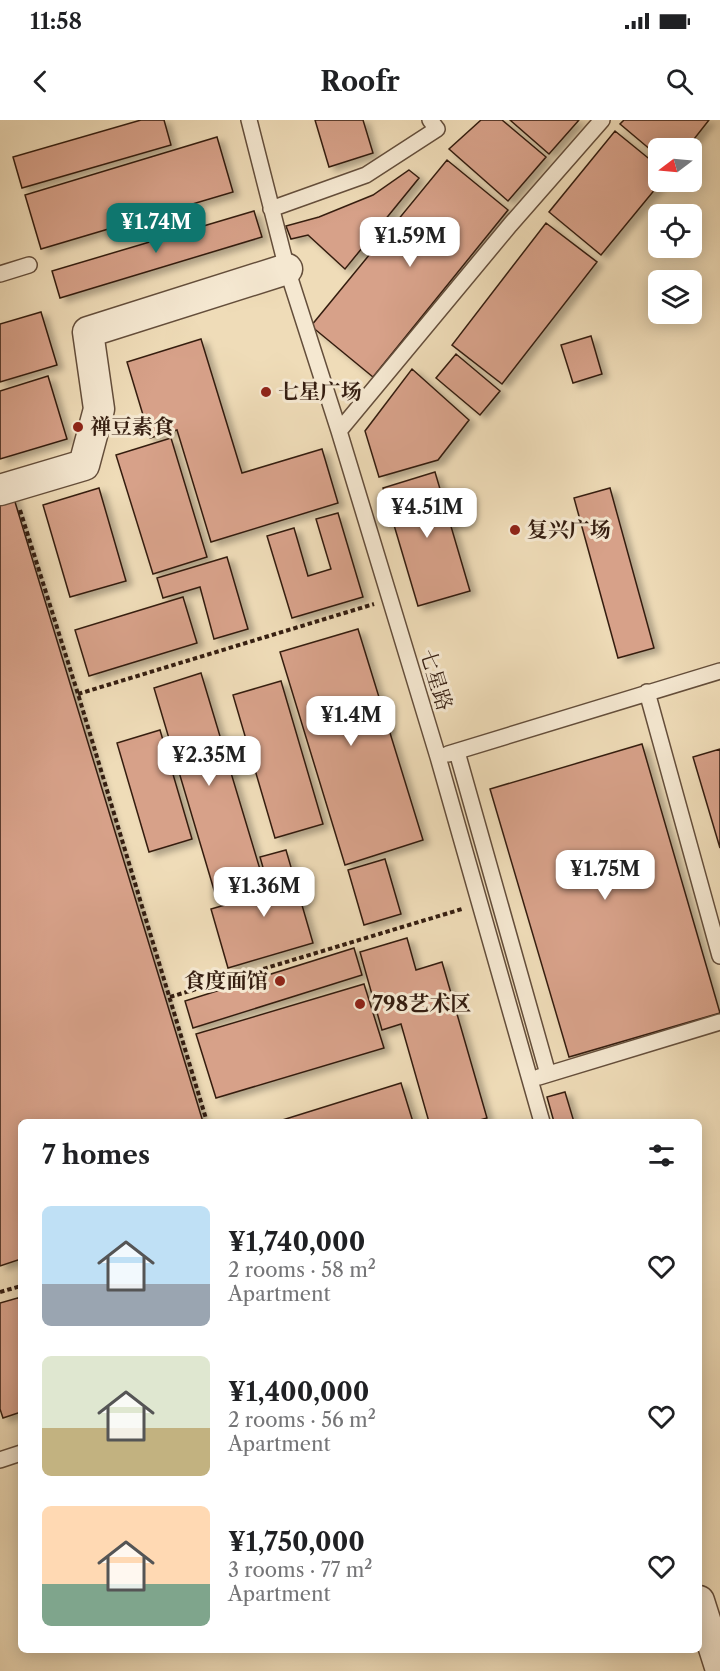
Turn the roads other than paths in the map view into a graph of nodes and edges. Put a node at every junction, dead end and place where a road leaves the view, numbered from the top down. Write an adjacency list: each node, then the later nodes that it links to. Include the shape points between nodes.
1 (249, 120): 4 (lane, 七星路)
2 (602, 120): 8 (lane)
3 (438, 123): 4 (lane, via 366,176)
4 (271, 209): 5 (lane, 七星路)
5 (285, 260): 8 (lane, 七星路); 9 (street, via 88,332 99,409 84,465)
6 (29, 265): 7 (lane)
7 (0, 274)
8 (339, 431): 13 (lane, 七星路)
9 (6, 488)
10 (720, 671): 11 (lane)
11 (647, 692): 12 (lane); 14 (lane)
12 (457, 752): 13 (lane); 16 (lane)
13 (438, 757): 17 (lane, 七星路)
14 (720, 956)
15 (720, 1022): 16 (lane)
16 (548, 1074): 17 (lane)
17 (530, 1080): 18 (lane, 七星路)
18 (541, 1119)
19 (18, 1454): 20 (lane)
20 (0, 1460)
21 (702, 1610): 22 (street)
22 (720, 1667)

